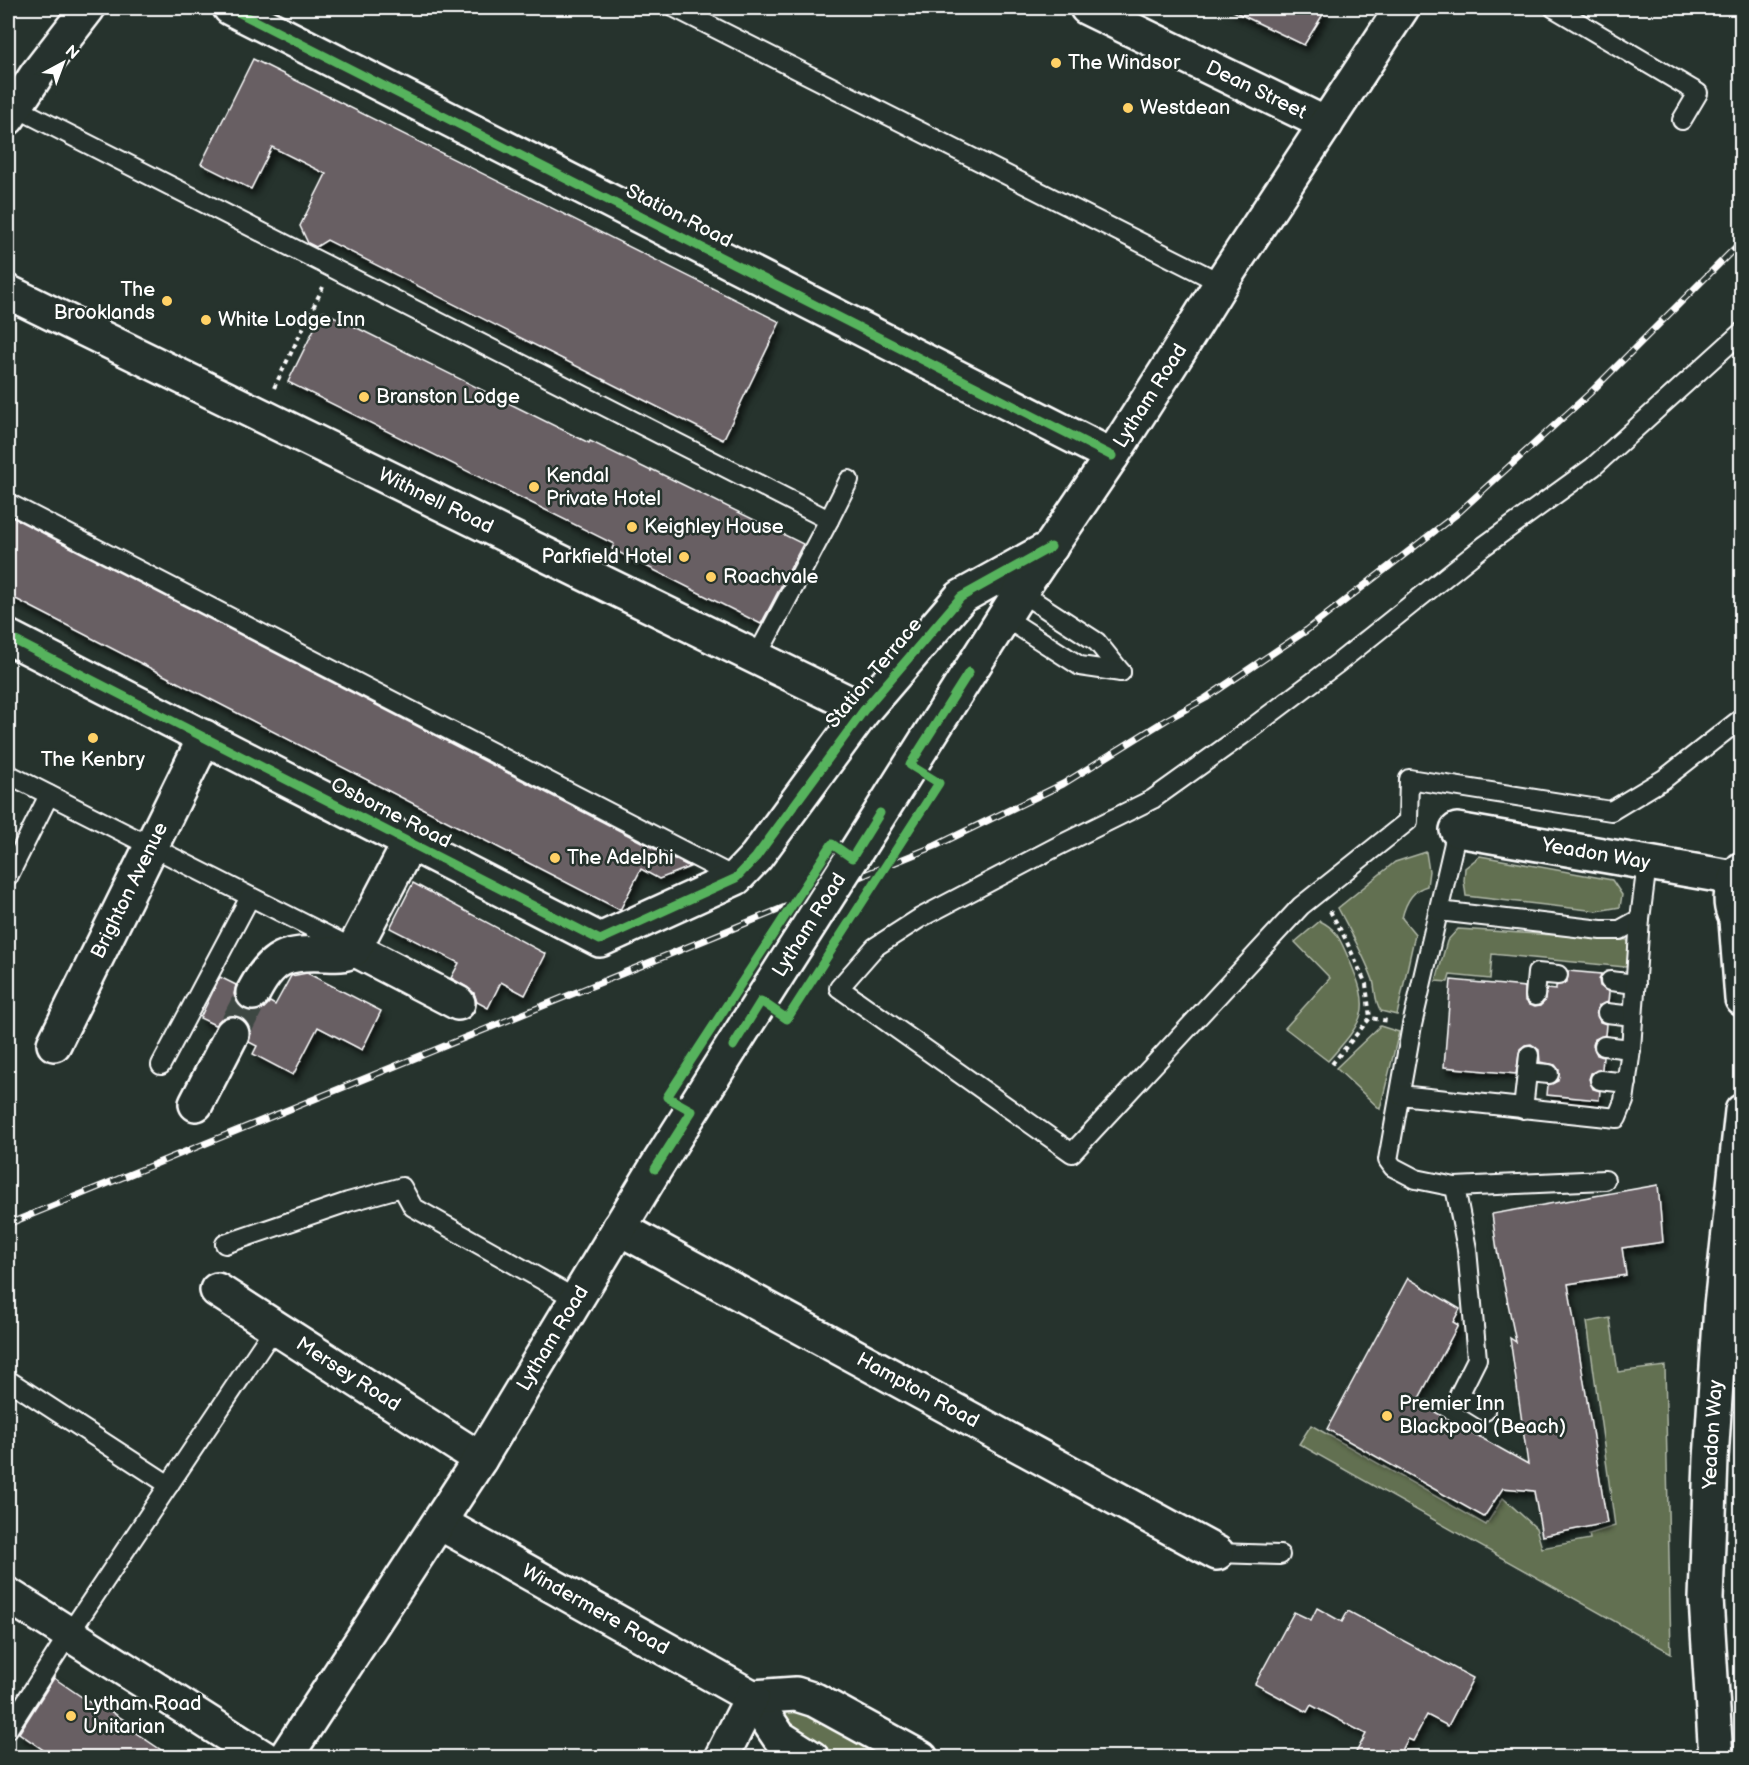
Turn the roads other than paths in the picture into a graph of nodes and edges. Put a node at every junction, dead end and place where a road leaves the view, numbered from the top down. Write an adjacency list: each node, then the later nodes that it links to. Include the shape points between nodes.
1 (88, 8): 7 (street)
2 (230, 8): 13 (street, Station Road)
3 (675, 8): 10 (lane)
4 (1402, 8): 9 (street, Lytham Road)
5 (1554, 8): 8 (lane, via 1698,93)
6 (1106, 12): 9 (street, Dean Street)
7 (10, 109): 16 (lane)
8 (1682, 120)
9 (1326, 124): 10 (street, Lytham Road)
10 (1221, 283): 13 (street, Lytham Road)
11 (8, 292): 20 (street, Withnell Road)
12 (1742, 332): 22 (lane, via 1593,467 1484,546 1241,736 1153,799 920,918 875,947 839,988 1072,1153 1294,913 1408,821 1409,779 1611,811 1664,779)
13 (1112, 456): 17 (street, Lytham Road)
14 (849, 480): 16 (lane)
15 (8, 503): 30 (lane)
16 (829, 520): 20 (lane)
17 (1051, 547): 18 (street, Lytham Road); 21 (street, Station Terrace, via 961,597)
18 (1012, 604): 18 (lane, via 1097,642 1121,672 1080,666); 61 (street, Lytham Road, bridge)
19 (8, 638): 23 (street, Osborne Road)
20 (756, 658): 21 (street, Withnell Road)
21 (864, 710): 30 (street, Station Terrace)
22 (1742, 718)
23 (205, 737): 27 (street, Osborne Road); 28 (street, Brighton Avenue)
24 (8, 774): 25 (lane)
25 (49, 795): 28 (lane); 32 (lane)
26 (1457, 830): 29 (street, Yeadon Way); 34 (lane)
27 (410, 842): 30 (street, Osborne Road, via 600,940); 37 (street)
28 (150, 846): 33 (lane); 48 (street, Brighton Avenue)
29 (1647, 864): 31 (street, Yeadon Way); 35 (lane)
30 (746, 867)
31 (1738, 874): 36 (street, via 1731,892 1731,907)
32 (8, 877)
33 (250, 897): 37 (lane); 51 (lane)
34 (1439, 911): 35 (lane, via 1601,930 1620,930); 55 (lane)
35 (1640, 919): 40 (lane)
36 (1739, 923): 43 (street)
37 (354, 949): 41 (street, via 343,955 288,955 271,967); 44 (street)
38 (1558, 975): 42 (lane, via 1537,973)
39 (1610, 981): 40 (lane)
40 (1635, 984): 46 (lane)
41 (252, 993)
42 (1535, 996)
43 (1742, 999)
44 (458, 1004)
45 (1607, 1013): 46 (lane)
46 (1633, 1016): 50 (lane)
47 (232, 1034): 56 (street)
48 (54, 1044)
49 (1604, 1046): 50 (lane)
50 (1631, 1049): 54 (lane)
51 (161, 1065)
52 (1549, 1074): 57 (lane, via 1528,1063)
53 (1600, 1080): 54 (lane)
54 (1627, 1083): 57 (lane, via 1617,1118)
55 (1400, 1095): 57 (lane); 60 (lane, via 1388,1160 1416,1179)
56 (196, 1104)
57 (1523, 1109)
58 (1742, 1111): 82 (street, Yeadon Way, via 1721,1306 1711,1471 1706,1599)
59 (1605, 1180): 60 (lane)
60 (1455, 1186): 67 (lane, via 1467,1249 1477,1359 1459,1395)
61 (619, 1228): 64 (street, Lytham Road); 71 (street, Hampton Road)
62 (225, 1244): 64 (lane, via 402,1187 413,1207)
63 (217, 1290): 65 (street, Mersey Road)
64 (576, 1299): 68 (street, Lytham Road)
65 (274, 1328): 68 (street, Mersey Road); 69 (lane)
66 (8, 1380): 69 (lane)
67 (1485, 1411)
68 (480, 1459): 70 (street, Lytham Road)
69 (169, 1485): 74 (lane)
70 (440, 1523): 75 (street, Windermere Road); 78 (street, Lytham Road)
71 (1217, 1553): 72 (lane)
72 (1280, 1555)
73 (8, 1595): 74 (street)
74 (69, 1634): 76 (lane); 77 (street)
75 (752, 1697): 79 (street); 80 (street, Windermere Road, via 778,1737); 81 (street, via 796,1694 815,1700)
76 (8, 1729)
77 (264, 1758)
78 (285, 1758)
79 (721, 1758)
80 (812, 1758)
81 (921, 1758)
82 (1716, 1758)

